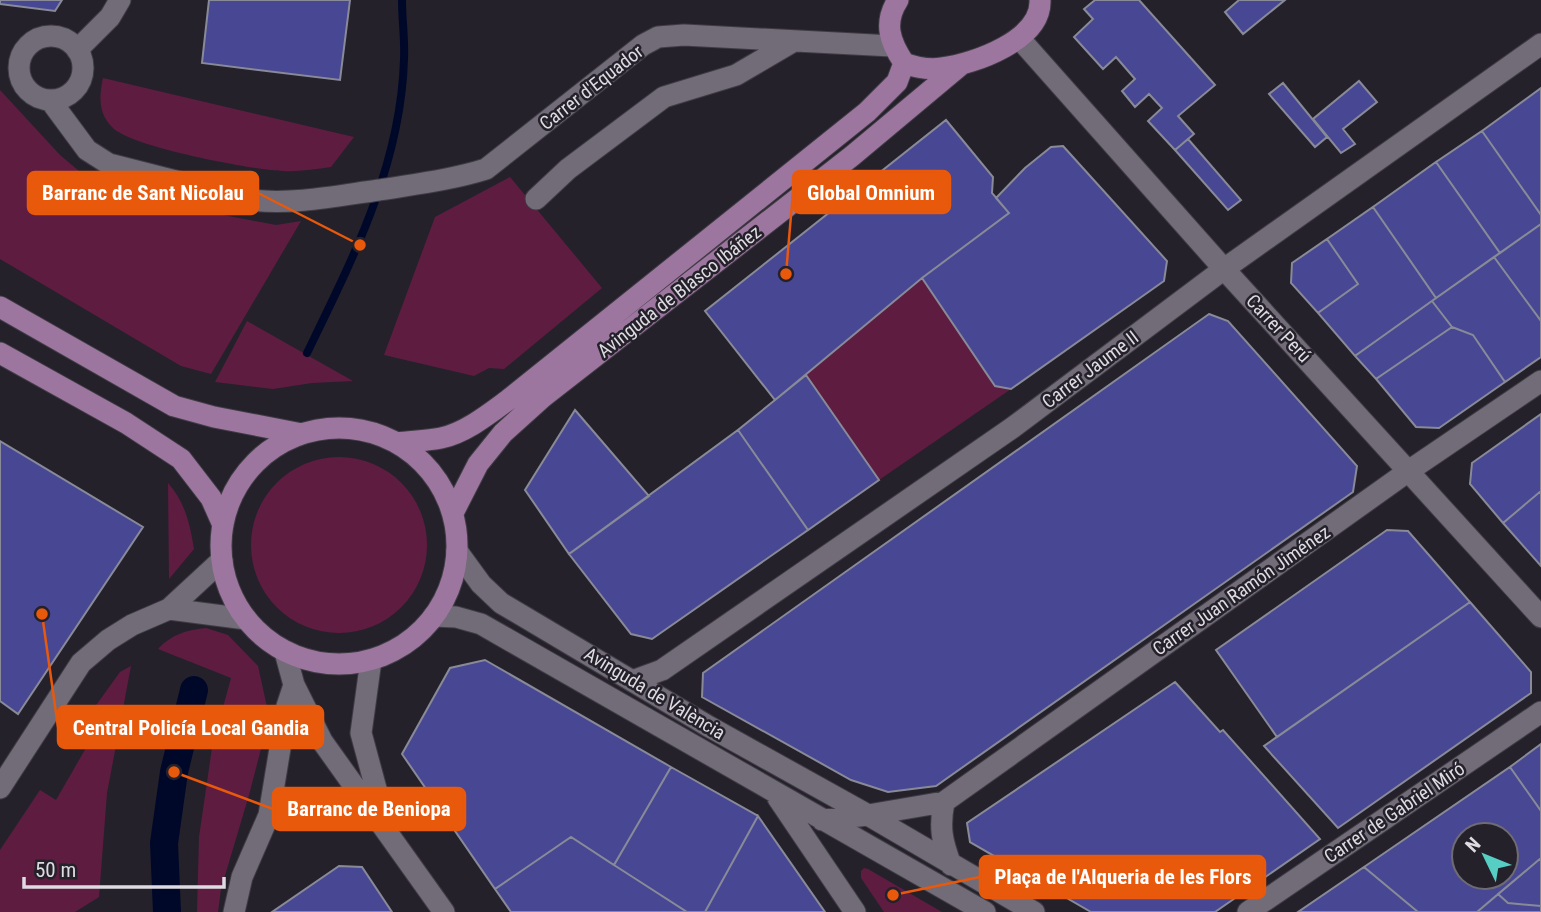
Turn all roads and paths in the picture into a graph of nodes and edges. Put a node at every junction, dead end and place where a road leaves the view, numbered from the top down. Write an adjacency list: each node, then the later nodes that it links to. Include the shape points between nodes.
1 (120, 0): 7 (street, via 110,17)
2 (1043, 2): 4 (main road)
3 (893, 3): 8 (main road, via 888,31)
4 (1019, 38): 9 (main road); 13 (street, Carrer Perú)
5 (794, 41): 8 (street, Carrer d'Equador); 11 (street, Carrer d'Equador, via 658,37 486,169 458,178 310,201 250,200 109,164 87,150); 12 (street, via 736,75 664,97 568,169)
6 (1541, 44): 13 (street, Carrer Jaume II)
7 (77, 50): 10 (street, via 60,38 40,38); 11 (street, via 81,78 69,95)
8 (898, 55): 9 (main road, via 926,69); 18 (main road, Avinguda de Blasco Ibáñez, via 897,82 867,112 508,400 451,435)
9 (962, 64): 20 (main road, Avinguda de Blasco Ibáñez, via 852,156 542,397 478,464)
10 (9, 67): 11 (street, via 33,95)
11 (50, 100)
12 (536, 199)
13 (1224, 269): 19 (street, Carrer Perú); 30 (street, Carrer Jaume II, via 1012,428 662,670)
14 (0, 307): 17 (main road, via 174,406)
15 (0, 353): 21 (main road, via 181,458 211,498)
16 (1541, 381): 19 (street, Carrer Juan Ramón Jiménez)
17 (302, 434): 18 (main road, via 351,428); 21 (main road, via 279,444 243,479)
18 (397, 443): 20 (main road, via 422,461 441,485)
19 (1410, 470): 26 (street, Carrer Perú); 35 (street, Carrer Juan Ramón Jiménez)
20 (453, 513): 22 (main road)
21 (223, 525): 23 (main road)
22 (457, 551): 25 (main road, via 450,586); 30 (street, Avinguda de València, via 501,603)
23 (222, 561): 24 (street); 27 (main road, via 228,586)
24 (169, 609): 27 (street); 33 (street, via 132,625 81,663)
25 (434, 616): 29 (main road, via 395,650); 34 (street, Avinguda de València, via 481,624)
26 (1541, 617)
27 (246, 619): 28 (main road)
28 (285, 652): 29 (main road, via 342,664); 31 (street)
29 (371, 660): 38 (street, via 361,733)
30 (632, 681): 36 (street, Avinguda de València)
31 (294, 685): 38 (street, via 322,741); 40 (street, via 269,815 242,877)
32 (1541, 712): 45 (street, Carrer de Gabriel Miró)
33 (0, 788)
34 (775, 794): 37 (street, Avinguda de València); 42 (street)
35 (944, 802): 36 (street, Carrer Juan Ramón Jiménez); 39 (street, via 940,824)
36 (869, 815): 37 (street); 39 (street, Avinguda de València)
37 (822, 820): 43 (street, Avinguda de València)
38 (389, 837): 41 (street)
39 (951, 865): 44 (street, Avinguda de València)
40 (234, 912)
41 (444, 912)
42 (855, 912)
43 (985, 912)
44 (1034, 912)
45 (1248, 912)

